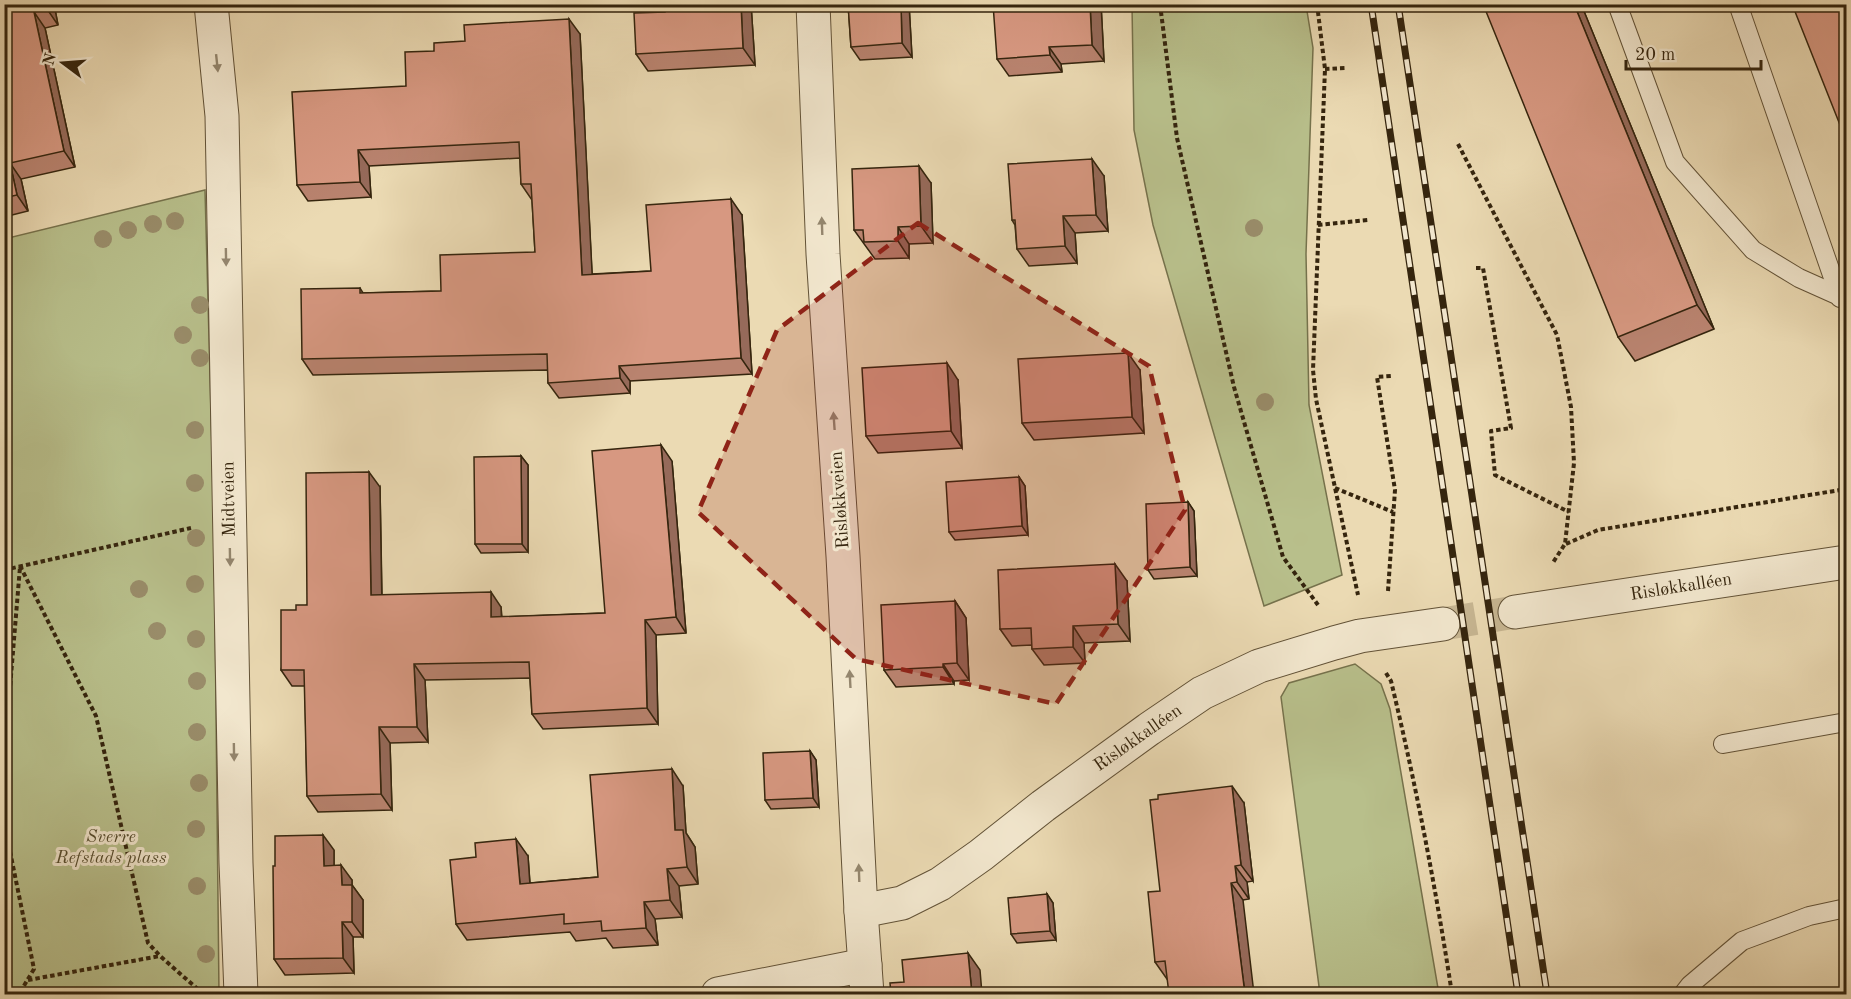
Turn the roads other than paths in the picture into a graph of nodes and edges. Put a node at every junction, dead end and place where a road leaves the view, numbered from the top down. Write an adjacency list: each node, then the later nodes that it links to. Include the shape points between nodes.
1 (211, 4): 14 (street, Midtveien, one-way to 14, via 222,116)
2 (813, 4): 12 (street, Risløkkveien, one-way to 2, via 823,254)
3 (1617, 4): 5 (lane, via 1675,162 1753,250 1799,278)
4 (1738, 4): 5 (lane)
5 (1843, 298)
6 (1846, 562): 7 (street, Risløkkalléen)
7 (1515, 612)
8 (1443, 624): 12 (street, Risløkkalléen, via 1361,637 1259,666 1202,693 940,884 902,903)
9 (1846, 722): 10 (lane)
10 (1723, 744)
11 (1846, 908): 16 (lane, via 1809,916 1742,940)
12 (861, 911): 13 (street, Risløkkveien)
13 (866, 980): 15 (street)
14 (241, 994)
15 (718, 994)
16 (1683, 994)

